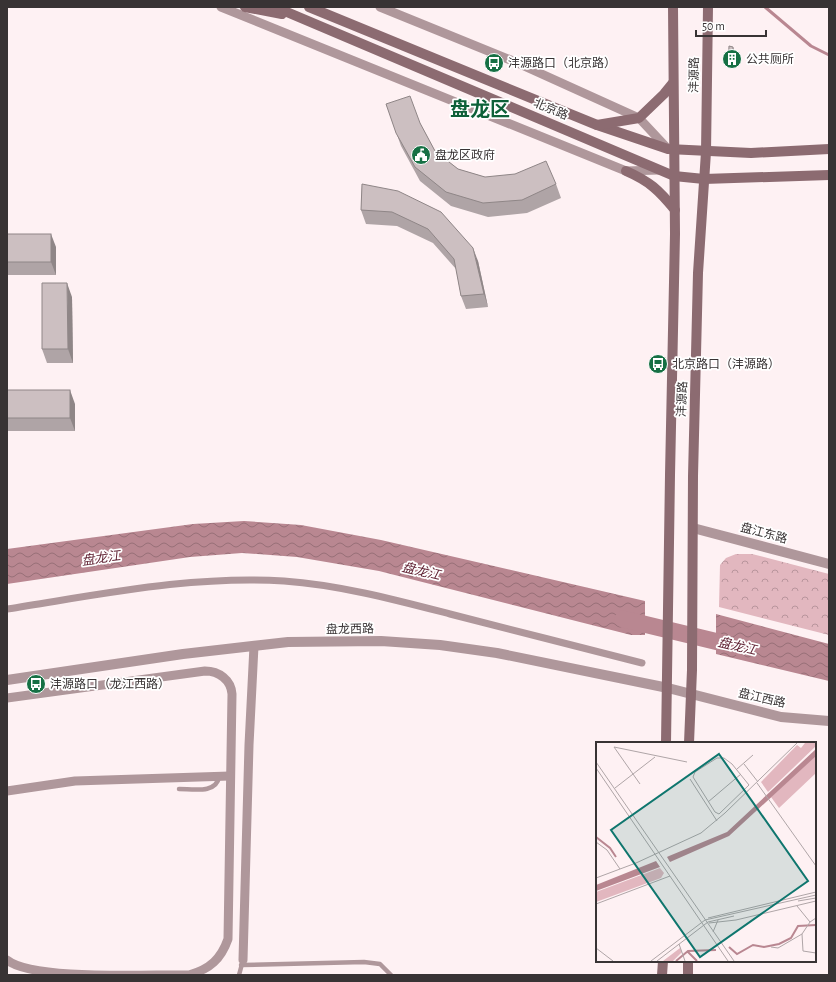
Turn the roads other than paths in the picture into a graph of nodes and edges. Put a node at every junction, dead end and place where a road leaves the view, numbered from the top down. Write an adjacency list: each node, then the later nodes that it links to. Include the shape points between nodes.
1 (220, 7): 16 (street)
2 (245, 7): 8 (main road)
3 (275, 7): 8 (main road, 北京路)
4 (308, 7): 11 (main road, 北京路)
5 (380, 7): 10 (street, via 513,60)
6 (673, 7): 9 (main road, 沣源路)
7 (708, 7): 14 (main road, 沣源路)
8 (303, 18): 15 (main road, 北京路)
9 (673, 83): 10 (main road); 12 (main road, 沣源路)
10 (639, 118): 11 (main road); 12 (street)
11 (597, 125): 12 (main road, 北京路)
12 (671, 149): 14 (main road, 北京路); 18 (main road, 沣源路)
13 (829, 149): 14 (main road, 北京路, via 751,153)
14 (706, 152): 19 (main road, 沣源路)
15 (660, 170): 16 (street); 18 (main road, 北京路)
16 (626, 171): 20 (main road, via 644,179 659,190)
17 (829, 175): 19 (main road, 北京路)
18 (674, 176): 19 (main road, 北京路); 20 (main road, 沣源路)
19 (704, 179): 21 (main road, 沣源路, via 698,273)
20 (675, 210): 27 (main road, 沣源路)
21 (693, 528): 22 (street, 盘江东路); 28 (main road, 沣源路)
22 (829, 564)
23 (7, 609): 25 (street, via 174,584 234,580 285,582 332,587 416,606)
24 (254, 646): 26 (street, 盘龙西路); 27 (street, 盘龙西路, via 288,642 380,641 440,645 497,653); 40 (street, via 248,745)
25 (642, 663)
26 (7, 680)
27 (668, 688): 28 (street, 盘龙西路); 31 (main road, 沣源路)
28 (690, 694): 30 (street, 盘江西路, via 781,717); 32 (main road, 沣源路)
29 (7, 698): 33 (street, via 127,680 212,671 224,678 231,689)
30 (829, 721)
31 (666, 742)
32 (689, 742)
33 (230, 776): 34 (street); 37 (street, via 228,939 212,966 189,975 66,974 23,969)
34 (219, 777): 35 (lane, via 218,783 208,789); 36 (street, via 75,781)
35 (179, 789)
36 (7, 791)
37 (7, 960)
38 (662, 962): 43 (main road)
39 (688, 962): 44 (main road)
40 (242, 963): 41 (lane); 42 (lane, via 364,962 380,964)
41 (239, 975)
42 (391, 975)
43 (662, 975)
44 (688, 975)

